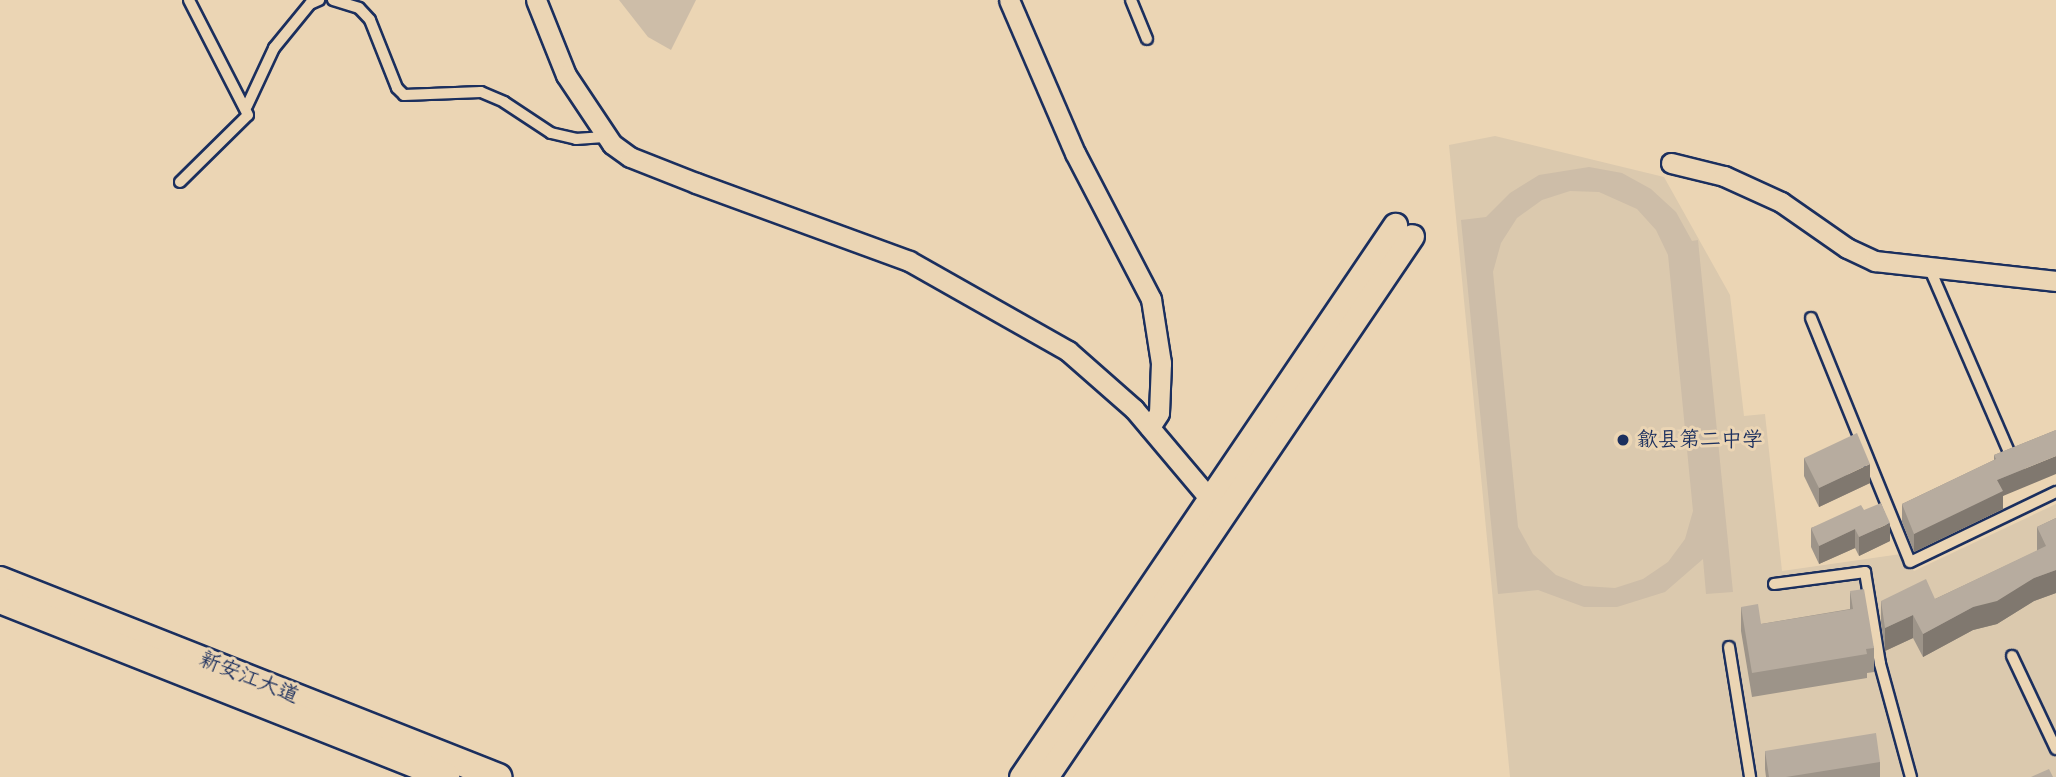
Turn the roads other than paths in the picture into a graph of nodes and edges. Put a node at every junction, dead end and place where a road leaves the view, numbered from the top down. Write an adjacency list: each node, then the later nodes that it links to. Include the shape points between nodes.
1 (189, 0): 8 (lane)
2 (319, 0): 8 (lane, via 274,48)
3 (333, 0): 9 (lane, via 359,8 370,20 404,95 481,92 551,133 576,139)
4 (536, 0): 9 (street, via 566,75)
5 (1009, 0): 15 (street, via 1074,153 1151,299 1161,363 1159,413)
6 (1131, 0): 7 (lane)
7 (1147, 39)
8 (247, 106): 11 (lane, via 248,115)
9 (604, 137): 15 (street, via 630,157 924,268 1068,351)
10 (1671, 163): 12 (street, via 1724,176 1781,202 1856,254 1875,261)
11 (180, 182)
12 (1929, 266): 13 (street); 16 (lane)
13 (2056, 281)
14 (1811, 318): 17 (lane, via 1910,562)
15 (1150, 427): 18 (street)
16 (2012, 459)
17 (2056, 492)
18 (1209, 498): 27 (street); 28 (street, via 1403,230)
19 (0, 580): 26 (main road, 新安江大道)
20 (1774, 584): 30 (lane, via 1864,572 1880,664)
21 (0, 600): 25 (main road, 新安江大道)
22 (1729, 647): 29 (lane)
23 (2012, 656): 24 (lane)
24 (2056, 750)
25 (446, 777)
26 (498, 777)
27 (1021, 777)
28 (1046, 777)
29 (1749, 777)
30 (1912, 777)

